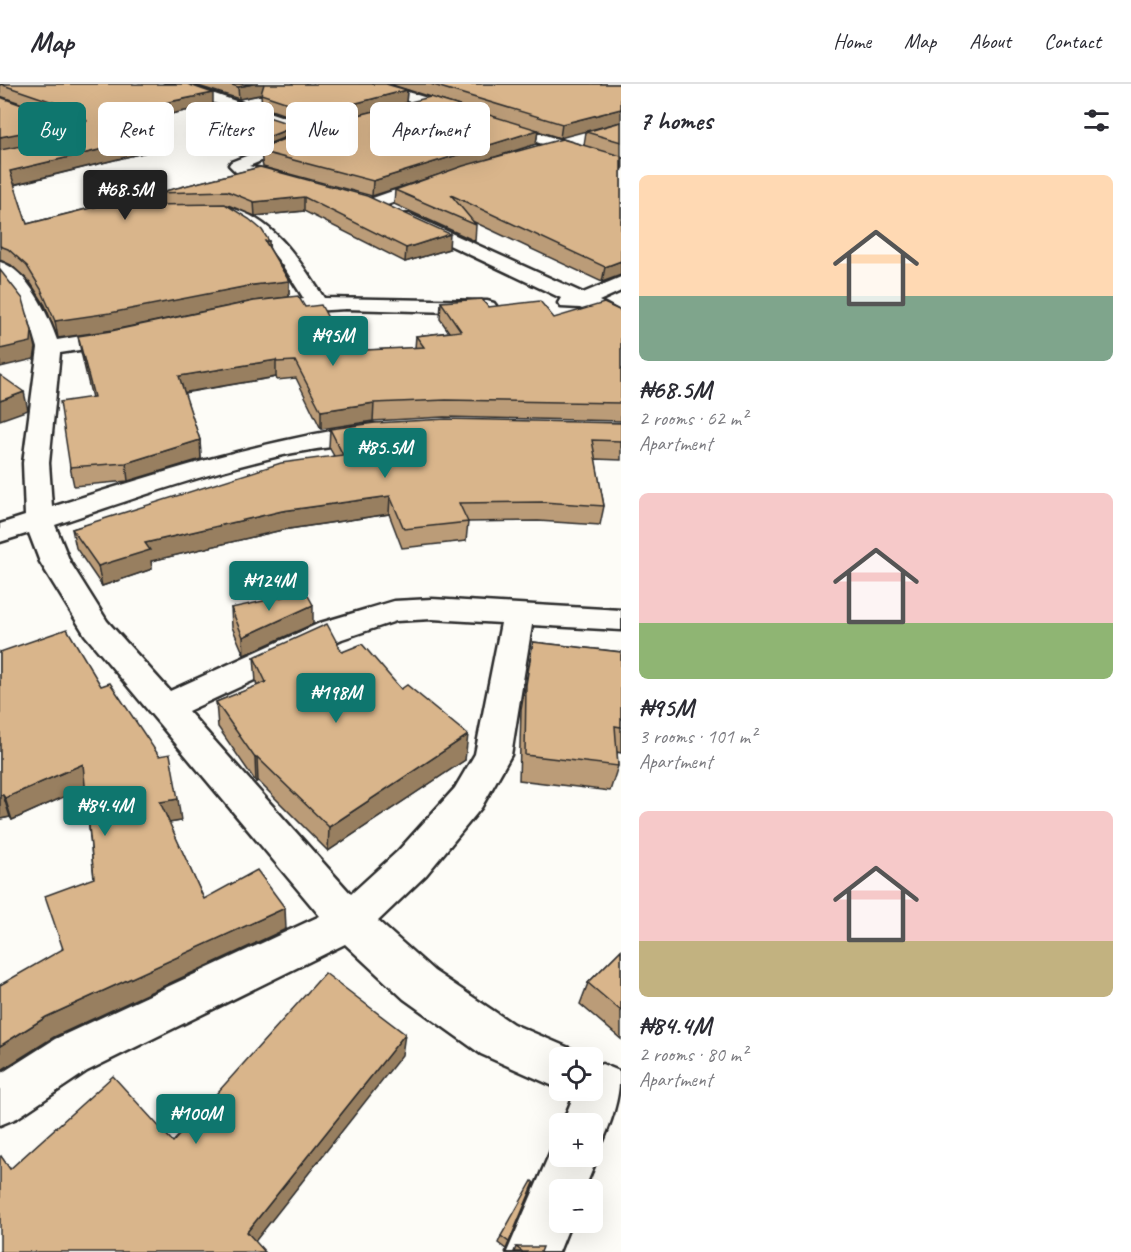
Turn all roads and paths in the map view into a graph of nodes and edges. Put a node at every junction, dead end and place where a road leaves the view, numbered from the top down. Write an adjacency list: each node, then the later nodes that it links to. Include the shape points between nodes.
1 (172, 84): 12 (street, via 323,131 237,165)
2 (371, 84): 4 (street)
3 (0, 101): 9 (street, via 75,129 79,134 64,143)
4 (422, 102)
5 (490, 123): 7 (street)
6 (590, 136): 7 (street)
7 (560, 144): 8 (street); 10 (street)
8 (529, 153)
9 (0, 158)
10 (621, 164)
11 (455, 175): 14 (street)
12 (306, 185)
13 (351, 198): 14 (street)
14 (373, 204): 18 (street)
15 (205, 212): 19 (street, via 228,212 271,239 286,254)
16 (0, 268): 25 (street, via 38,314)
17 (621, 283): 18 (street)
18 (583, 301): 20 (street); 23 (street)
19 (317, 304): 21 (street); 22 (street)
20 (540, 306)
21 (510, 308)
22 (243, 312)
23 (621, 321)
24 (141, 333): 25 (street)
25 (49, 348): 27 (street, via 36,464)
26 (393, 430): 27 (street, via 338,436 236,459)
27 (39, 521): 28 (street); 31 (street, via 55,562 96,628)
28 (0, 533)
29 (518, 614): 30 (street); 31 (street, via 394,611 331,631); 32 (street, via 493,755 468,798 412,863)
30 (621, 620)
31 (164, 708): 32 (street)
32 (350, 922): 33 (street, via 419,985 497,1039); 34 (street, via 71,1055)
33 (549, 1062)
34 (0, 1101)
35 (568, 1167): 36 (street)
36 (533, 1252)

